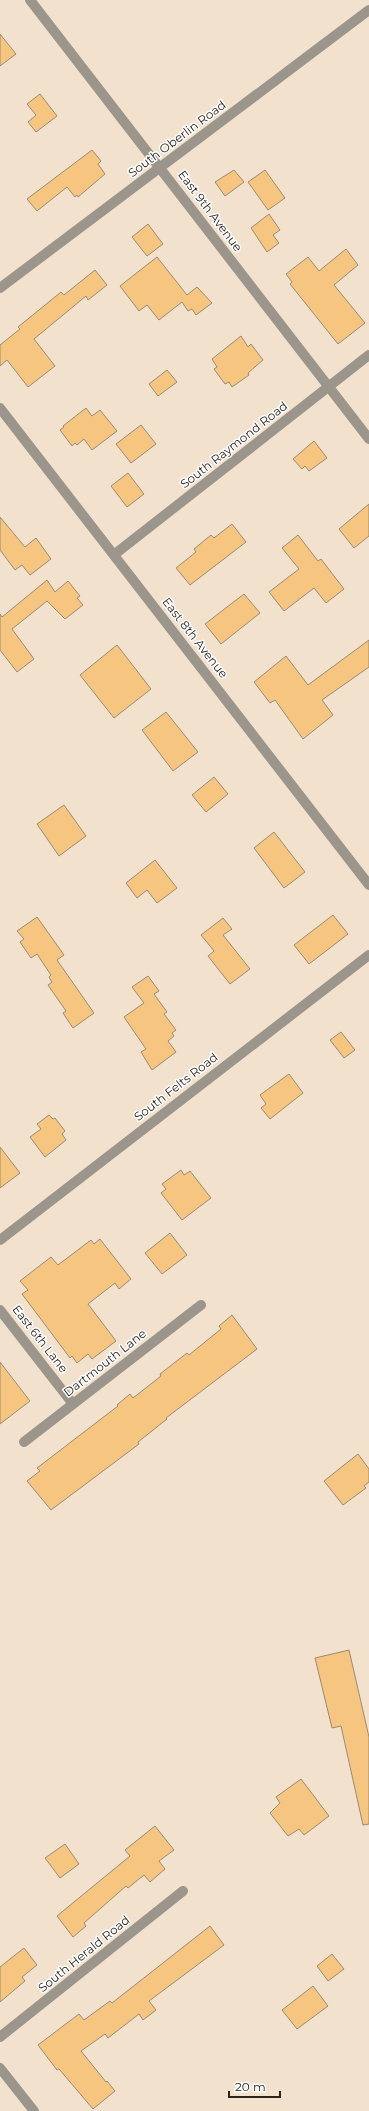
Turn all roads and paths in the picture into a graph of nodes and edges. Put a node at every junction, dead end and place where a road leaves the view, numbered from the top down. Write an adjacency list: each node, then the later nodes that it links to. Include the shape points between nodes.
1 (30, 0): 3 (street, East 9th Avenue)
2 (369, 10): 3 (street, South Oberlin Road)
3 (160, 167): 4 (street, South Oberlin Road); 6 (street, East 9th Avenue)
4 (0, 288)
5 (369, 355): 6 (street, South Raymond Road)
6 (329, 387): 8 (street, East 9th Avenue); 9 (street, South Raymond Road)
7 (0, 408): 9 (street, East 8th Avenue)
8 (369, 439)
9 (115, 554): 10 (street, East 8th Avenue)
10 (369, 885)
11 (369, 955): 12 (street, South Felts Road)
12 (0, 1240)
13 (202, 1305): 15 (street, Dartmouth Lane)
14 (0, 1310): 15 (street, East 6th Lane)
15 (73, 1404): 16 (street, Dartmouth Lane)
16 (24, 1442)
17 (183, 1891): 18 (street, South Herald Road)
18 (0, 2037)
19 (0, 2068): 20 (street)
20 (34, 2111)

